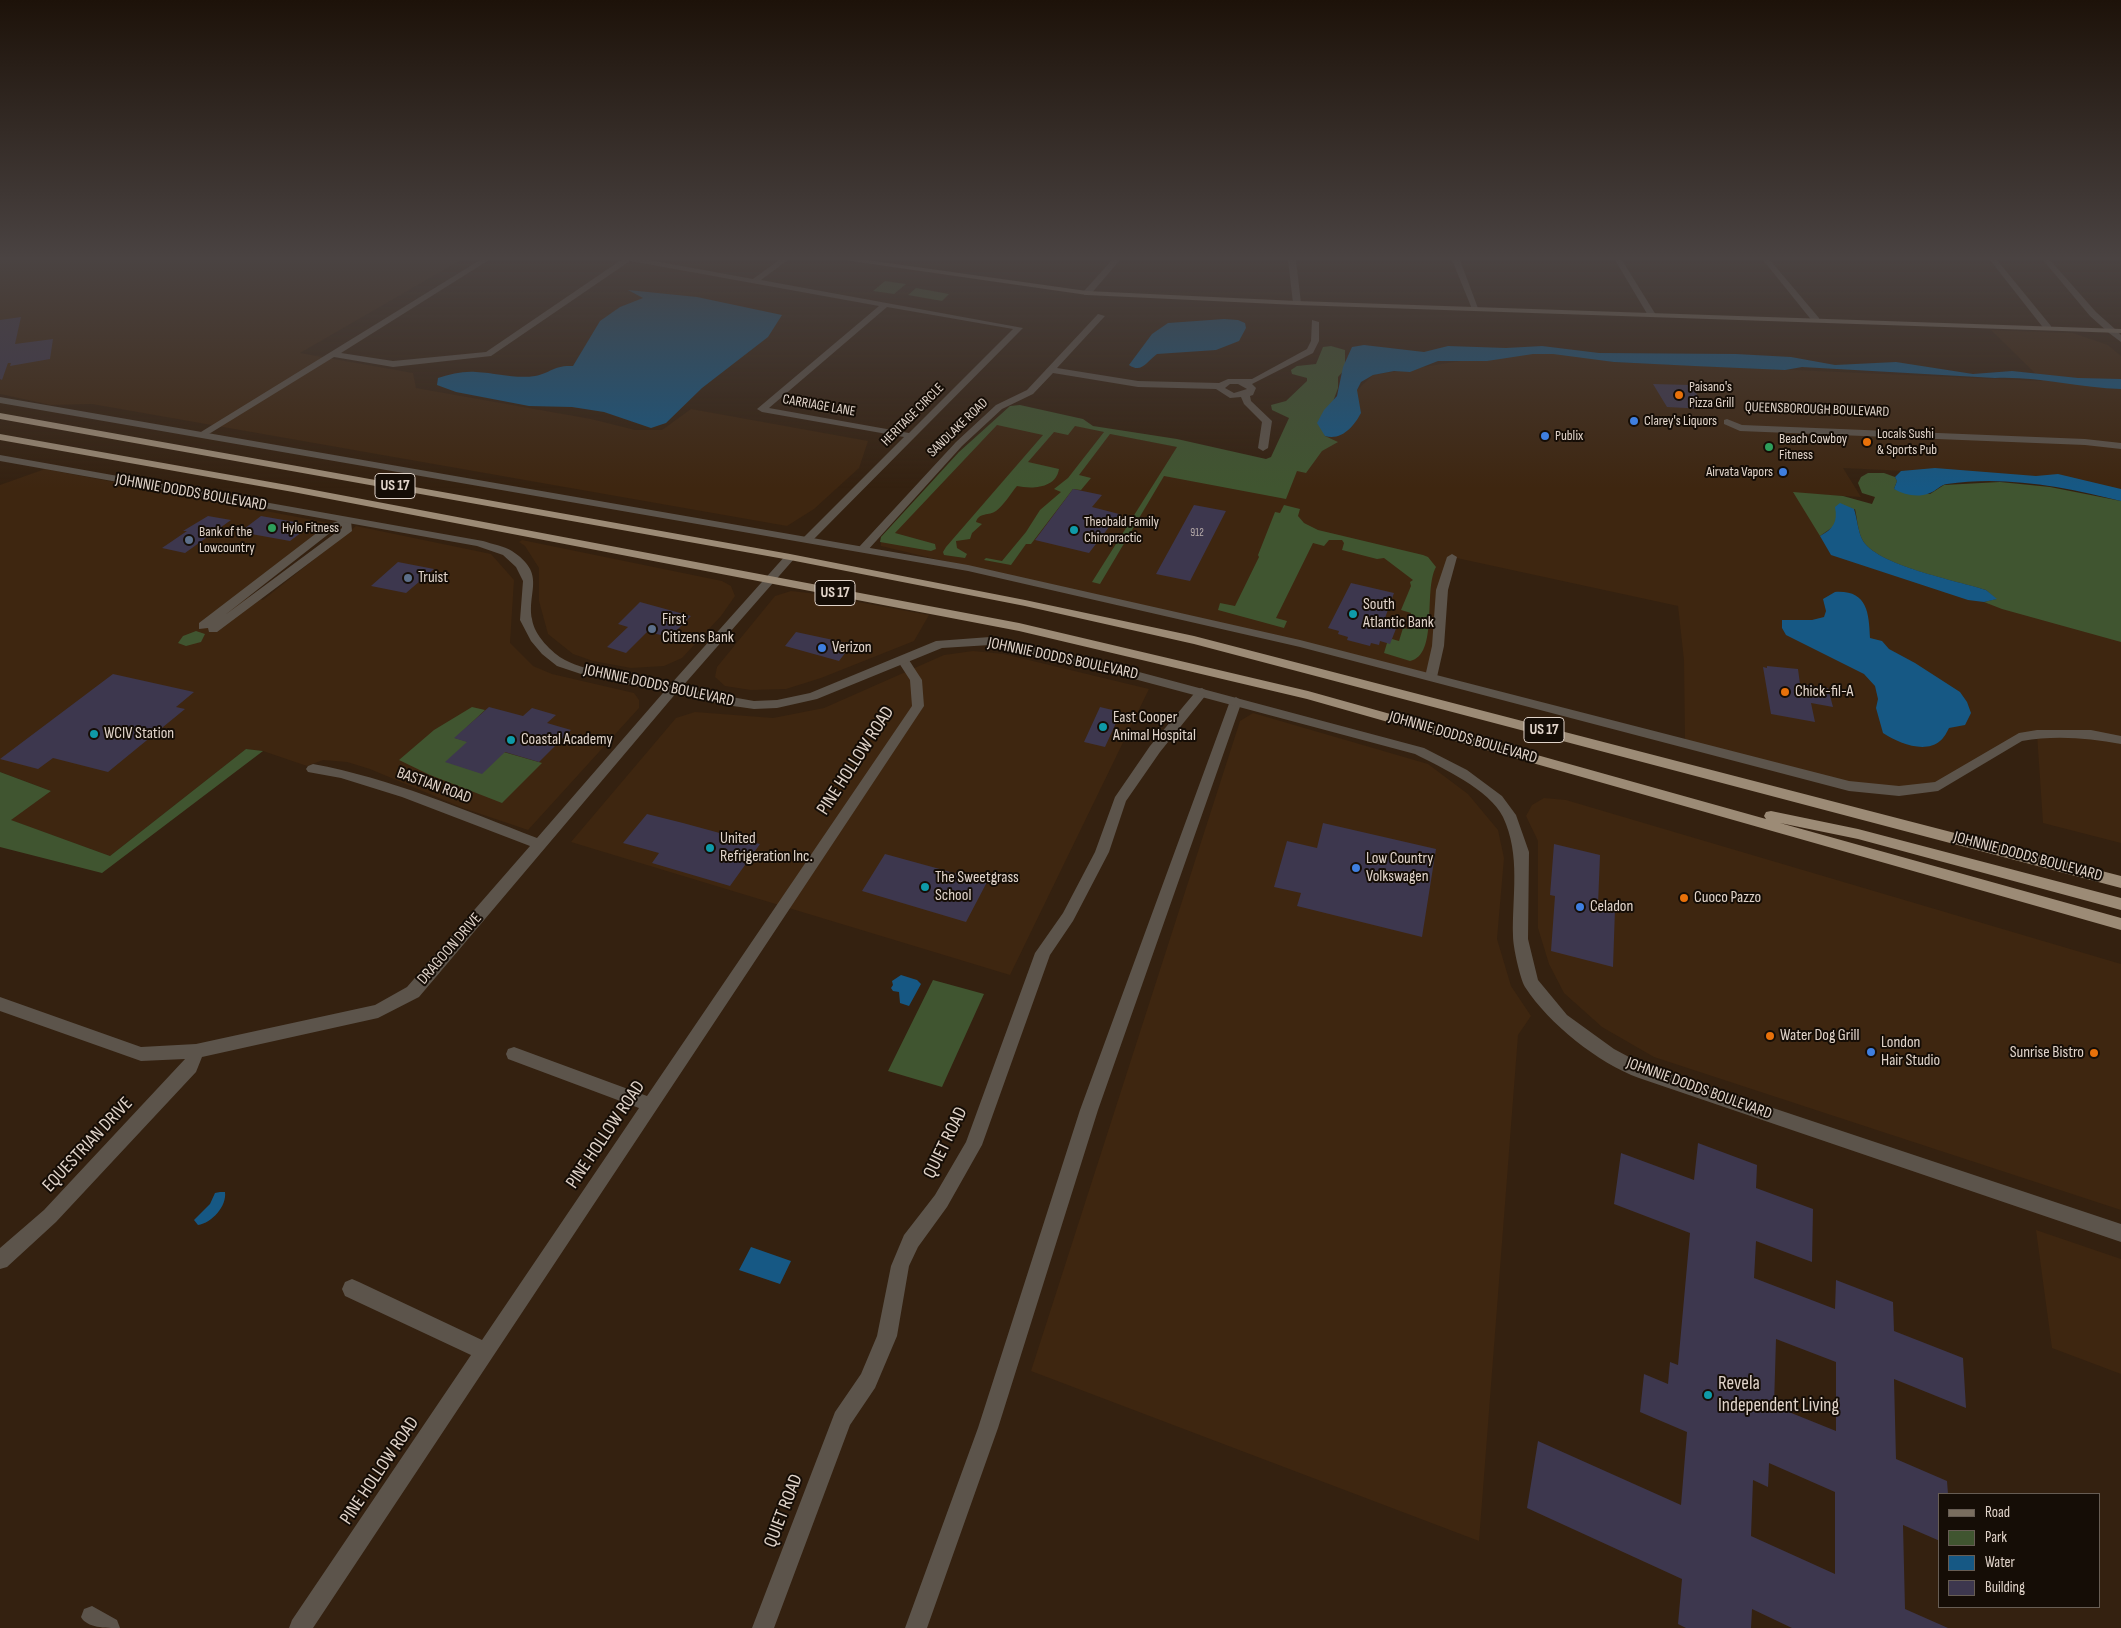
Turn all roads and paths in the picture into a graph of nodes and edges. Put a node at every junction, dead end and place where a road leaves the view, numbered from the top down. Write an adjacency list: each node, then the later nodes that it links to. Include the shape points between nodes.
1 (362, 336): 7 (street)
2 (515, 336): 7 (street, via 488,354 393,364)
3 (848, 336): 16 (street, CARRIAGE LANE, via 762,409)
4 (1010, 336): 16 (street, HERITAGE CIRCLE)
5 (1083, 336): 8 (street, SANDLAKE ROAD)
6 (1315, 336): 9 (street, via 1310,351 1255,381)
7 (333, 354): 15 (street)
8 (1053, 370): 10 (street, via 1138,384); 24 (street, SANDLAKE ROAD, via 1030,392 999,407 959,444)
9 (1245, 383): 10 (street, via 1233,381); 11 (street, via 1252,391)
10 (1222, 389): 11 (street, via 1233,396); 14 (street, via 1229,401)
11 (1245, 395): 14 (street, via 1247,402)
12 (0, 400): 15 (street)
13 (0, 416): 26 (highway, JOHNNIE DODDS BOULEVARD / US 17)
14 (1263, 416): 20 (street, via 1267,421)
15 (201, 435): 23 (street)
16 (912, 436): 23 (street, HERITAGE CIRCLE)
17 (0, 437): 29 (highway, JOHNNIE DODDS BOULEVARD / US 17, via 293,489)
18 (2121, 439): 19 (street, QUEENSBOROUGH BOULEVARD, via 1812,423 1727,422 1740,428)
19 (2121, 446)
20 (1263, 448)
21 (0, 458): 22 (street, JOHNNIE DODDS BOULEVARD)
22 (346, 521): 25 (street, via 331,527); 28 (street, via 348,529); 32 (street, JOHNNIE DODDS BOULEVARD, via 479,543 507,553 521,565 529,581 526,620 534,638 546,651 561,663 584,671)
23 (807, 540): 24 (street)
24 (863, 549): 31 (street, via 1118,599)
25 (295, 554): 28 (street); 28 (street, via 208,628)
26 (790, 557): 29 (street); 39 (highway, JOHNNIE DODDS BOULEVARD / US 17, via 1194,640)
27 (1452, 557): 31 (street, via 1442,590)
28 (311, 558)
29 (768, 580): 32 (street, DRAGOON DRIVE); 37 (highway, JOHNNIE DODDS BOULEVARD / US 17, via 1019,627 1175,662 1308,694)
30 (902, 660): 32 (street, JOHNNIE DODDS BOULEVARD, via 813,696 777,704 726,701); 33 (street, JOHNNIE DODDS BOULEVARD, via 940,644 990,641); 45 (street, PINE HOLLOW ROAD, via 916,680 918,706)
31 (1432, 677): 35 (street, via 1849,786 1899,791 1938,786 2019,737 2059,732)
32 (673, 689): 38 (street, DRAGOON DRIVE)
33 (1202, 692): 34 (street, JOHNNIE DODDS BOULEVARD); 51 (street, QUIET ROAD, via 1120,800 1102,852 1068,917 1043,953 973,1145 941,1201 911,1241 900,1266 887,1336 868,1381 842,1419)
34 (1236, 701): 46 (street, JOHNNIE DODDS BOULEVARD, via 1419,751 1462,773 1498,799 1509,815 1522,852 1520,939 1531,983 1561,1020 1608,1054 1639,1071); 52 (street, via 1089,1110 988,1428)
35 (2121, 740)
36 (312, 769): 38 (street, BASTIAN ROAD, via 342,774 407,794)
37 (1660, 794): 40 (highway, via 1858,834); 41 (highway, JOHNNIE DODDS BOULEVARD / US 17)
38 (541, 845): 43 (street, DRAGOON DRIVE, via 413,992 378,1011)
39 (2121, 882)
40 (2121, 904)
41 (2121, 924)
42 (0, 1004): 43 (street, DRAGOON DRIVE, via 141,1054)
43 (196, 1051): 47 (street, EQUESTRIAN DRIVE, via 190,1067 90,1174 50,1216)
44 (514, 1054): 45 (street)
45 (651, 1106): 49 (street, PINE HOLLOW ROAD)
46 (2121, 1233)
47 (0, 1260)
48 (352, 1289): 49 (street)
49 (486, 1352): 50 (street, PINE HOLLOW ROAD)
50 (300, 1628)
51 (763, 1628)
52 (916, 1628)

